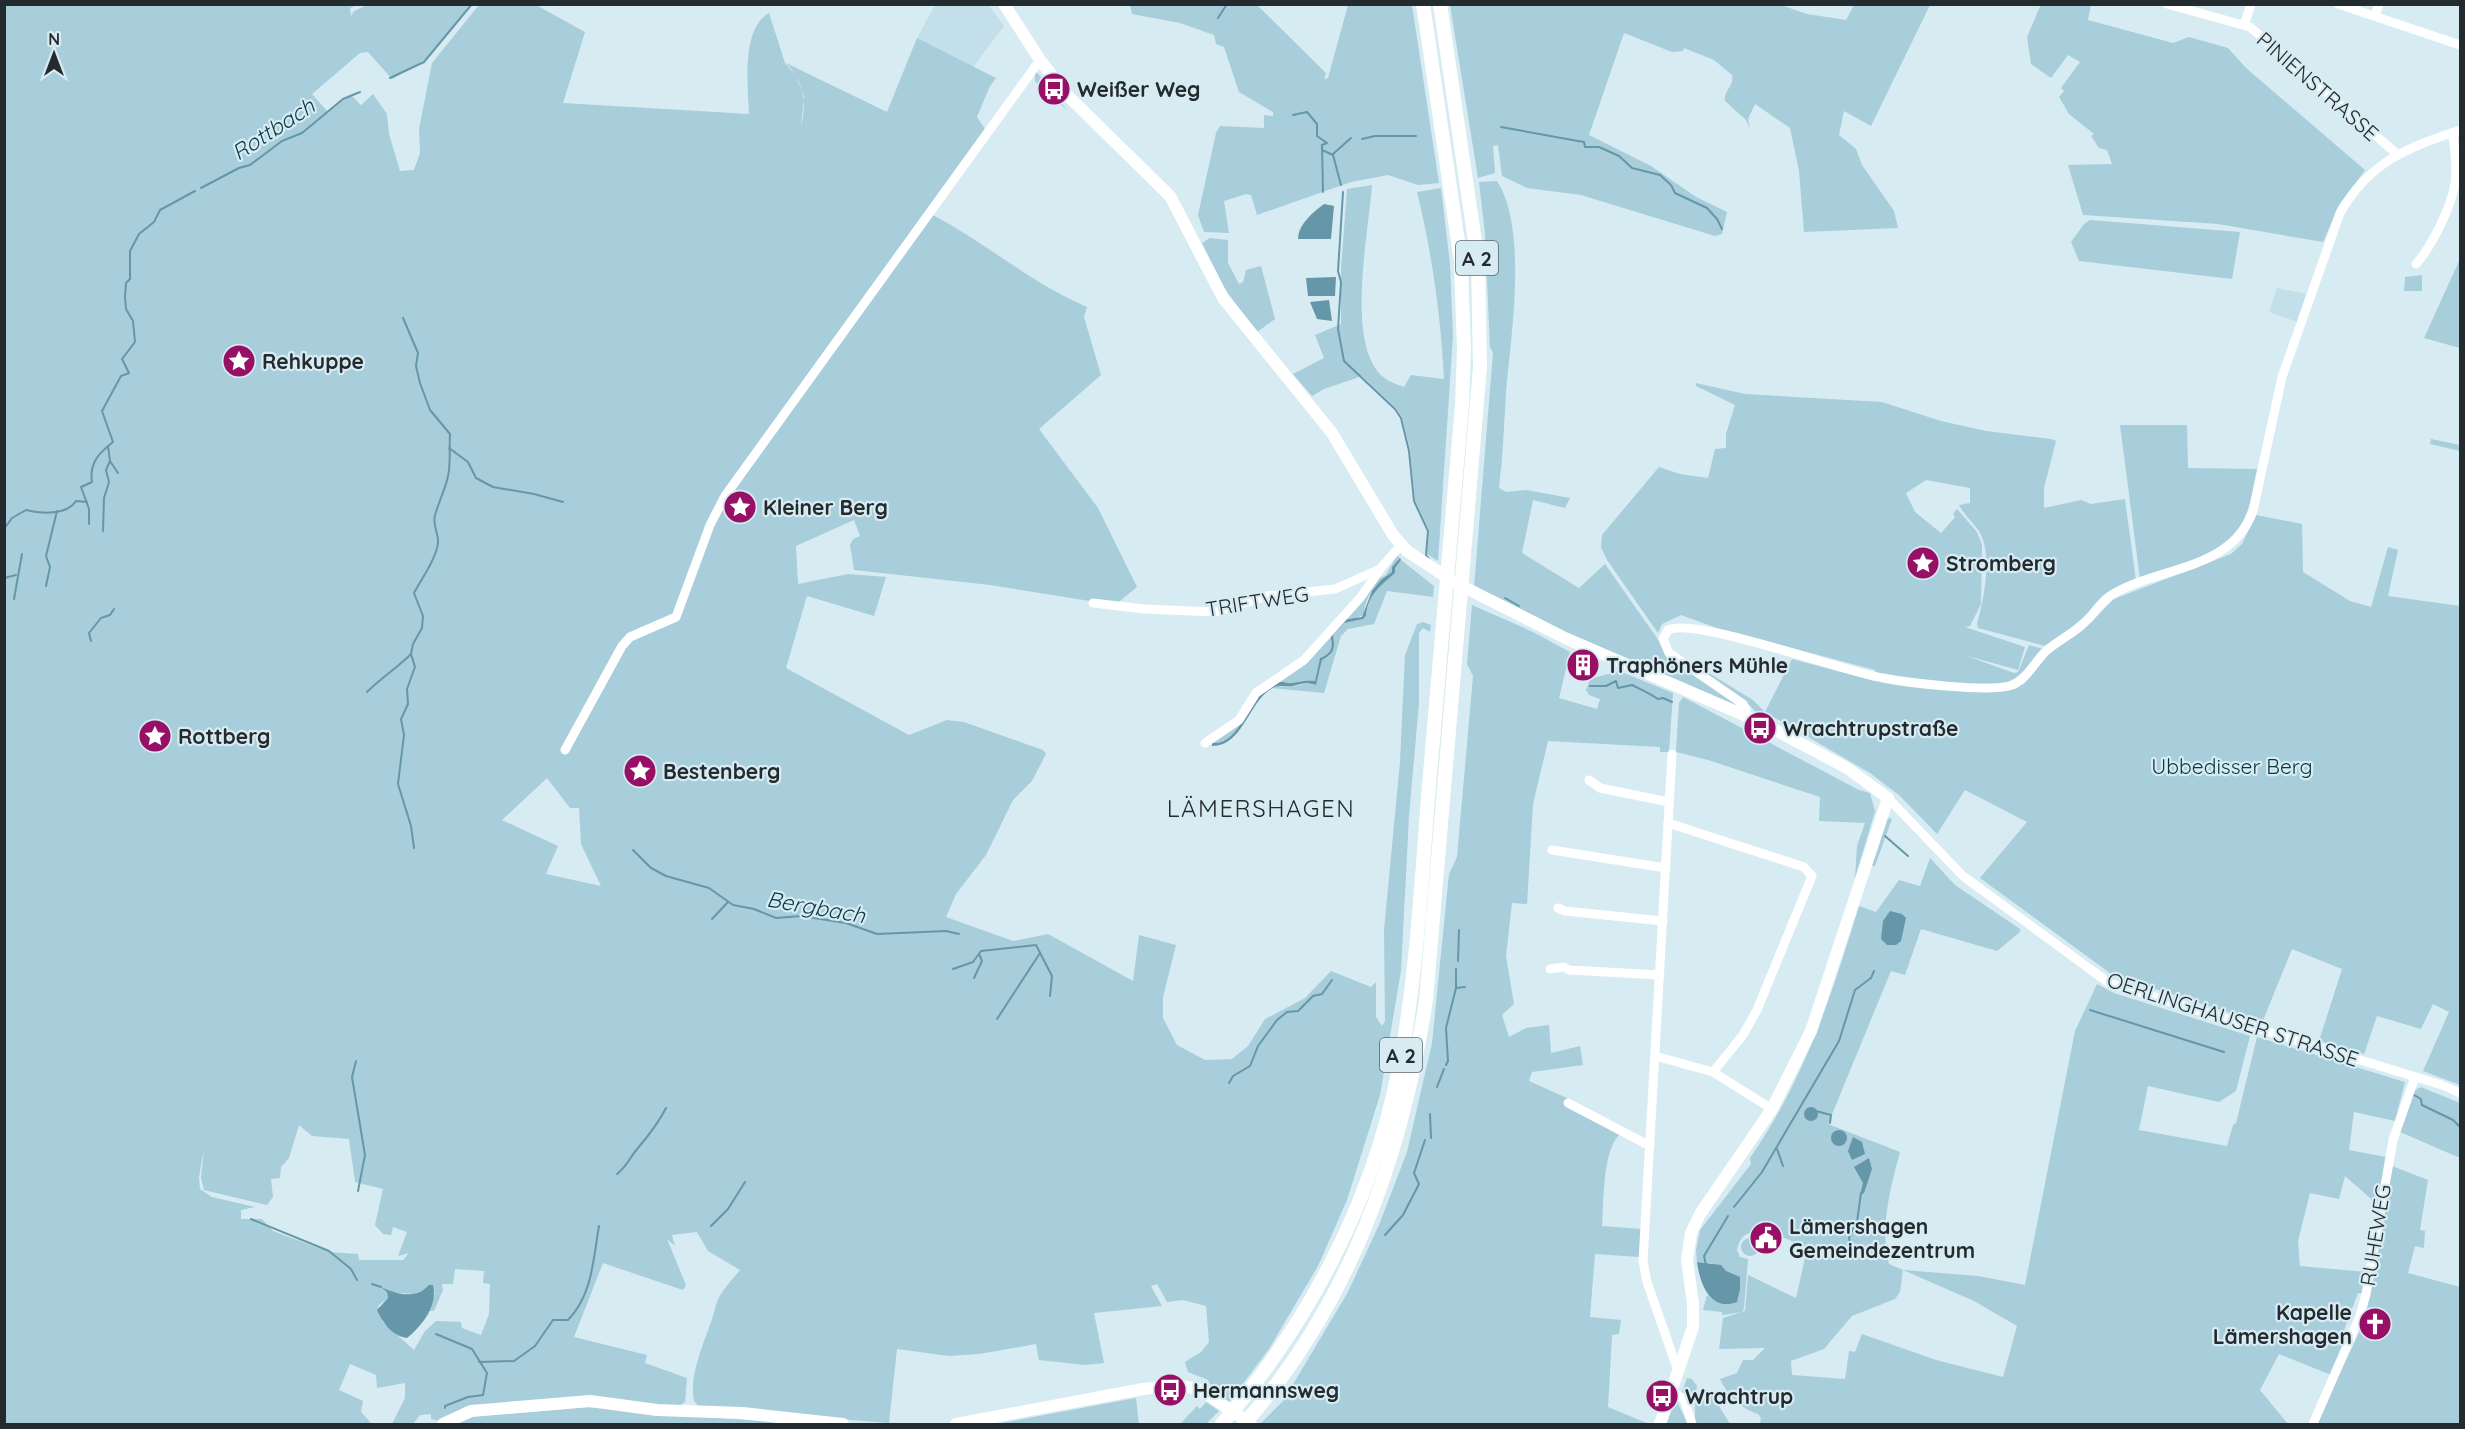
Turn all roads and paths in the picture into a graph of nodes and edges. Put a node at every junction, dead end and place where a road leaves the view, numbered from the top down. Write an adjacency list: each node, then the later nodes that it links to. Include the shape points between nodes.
1 (1004, 4): 11 (main road, OERLINGHAUSER STRASSE)
2 (1423, 4): 44 (highway, A 2, via 1461,262 1464,350 1408,1011 1389,1114 1361,1196 1322,1282 1272,1362)
3 (1440, 4): 45 (highway, A 2, via 1470,194 1478,272 1480,367 1426,1000 1403,1122 1367,1226 1340,1284 1292,1361)
4 (2167, 4): 9 (street, PINIENSTRASSE)
5 (2251, 4): 9 (street)
6 (2338, 4): 8 (street)
7 (2379, 4): 8 (street)
8 (2374, 16): 10 (street)
9 (2244, 25): 13 (street, PINIENSTRASSE)
10 (2460, 45)
11 (1040, 60): 15 (main road, OERLINGHAUSER STRASSE, via 1072,101 1170,196 1223,298 1332,433); 20 (street, via 725,496 710,525 676,617 630,637 622,646)
12 (2457, 131): 13 (street); 14 (street, via 2454,189 2426,252)
13 (2397, 154): 18 (street, via 2361,184 2336,221 2282,377 2253,511 2235,541 2213,555 2110,597 2044,654 2021,681 2010,686 1880,678 1686,626 1668,630 1663,639 1669,653 1743,704)
14 (2416, 264)
15 (1401, 545): 16 (street, TRIFTWEG); 18 (main road, OERLINGHAUSER STRASSE, via 1454,582 1565,638)
16 (1380, 569): 17 (street, TRIFTWEG, via 1335,589 1267,596 1216,612); 19 (street, TRIFTWEG, via 1360,598 1304,660 1256,693 1239,720)
17 (1094, 603)
18 (1744, 714): 23 (main road, OERLINGHAUSER STRASSE, via 1846,768)
19 (1205, 743)
20 (566, 750)
21 (1672, 754): 24 (street)
22 (1589, 780): 24 (street, via 1600,788)
23 (1888, 798): 34 (street, OERLINGHAUSER STRASSE, via 1963,876 2109,983); 37 (main road, via 1817,1016)
24 (1669, 802): 25 (street)
25 (1668, 823): 27 (street); 33 (street, via 1804,867 1812,876 1757,1010 1743,1035)
26 (1552, 850): 27 (street)
27 (1665, 868): 29 (street)
28 (1558, 908): 29 (street)
29 (1662, 921): 31 (street)
30 (1550, 969): 31 (street, via 1564,965 1569,970)
31 (1659, 975): 32 (street)
32 (1655, 1056): 33 (street); 38 (street)
33 (1713, 1072): 37 (street)
34 (2415, 1077): 35 (street, OERLINGHAUSER STRASSE); 49 (street, RUHEWEG, via 2392,1140 2360,1316)
35 (2460, 1094)
36 (1568, 1103): 38 (street)
37 (1772, 1109): 39 (main road, via 1691,1233 1687,1260 1694,1321)
38 (1650, 1146): 39 (street, via 1644,1271)
39 (1680, 1369): 40 (main road)
40 (1672, 1392): 47 (main road); 48 (street, via 1684,1399)
41 (444, 1425): 42 (main road, via 471,1411 590,1401)
42 (843, 1425)
43 (956, 1425): 46 (main road, via 1167,1386 1194,1387)
44 (1222, 1425)
45 (1244, 1425)
46 (1251, 1425)
47 (1660, 1425)
48 (1692, 1425)
49 (2313, 1425)

